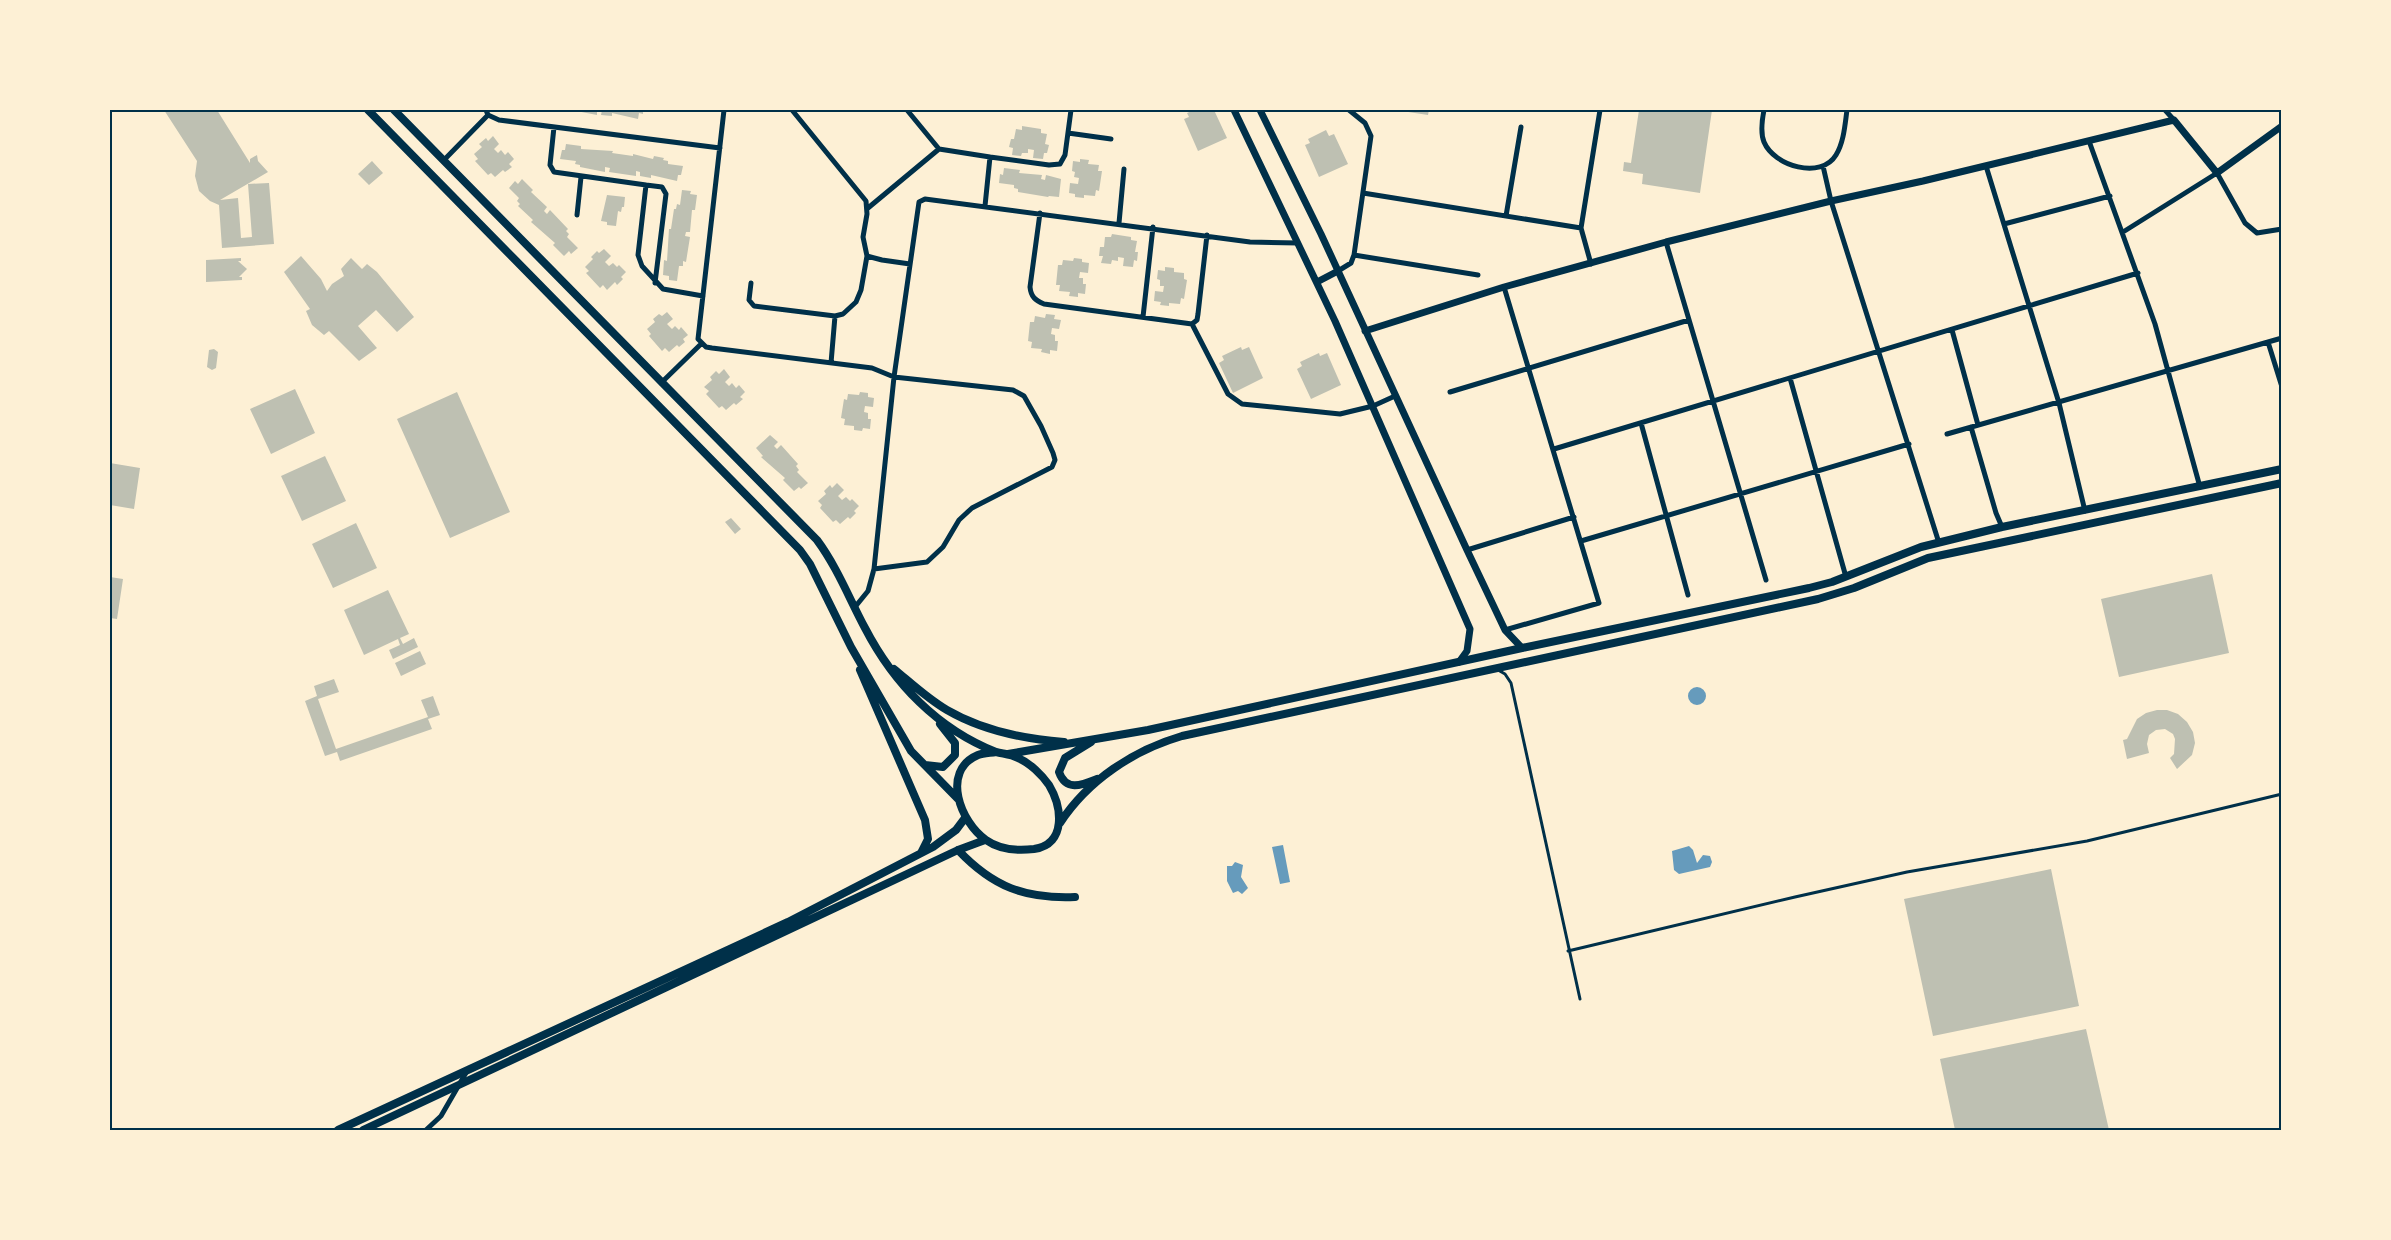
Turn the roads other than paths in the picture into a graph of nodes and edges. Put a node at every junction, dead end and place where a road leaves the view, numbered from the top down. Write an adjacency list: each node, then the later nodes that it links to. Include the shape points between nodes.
1 (368, 110): 108 (main road, via 788,536 810,564)
2 (394, 110): 25 (main road)
3 (724, 110): 22 (street)
4 (792, 110): 36 (street)
5 (907, 110): 23 (street)
6 (1071, 110): 19 (street)
7 (1234, 110): 47 (street)
8 (1261, 110): 53 (street)
9 (1349, 110): 32 (street, via 1365,123 1371,136)
10 (1600, 110): 43 (street)
11 (1764, 110): 26 (street, via 1764,143 1776,156 1791,165)
12 (1847, 110): 26 (street, via 1836,156)
13 (2165, 110): 15 (street)
14 (487, 112): 17 (street, via 499,120); 25 (street)
15 (2174, 120): 21 (street); 29 (street)
16 (2282, 126): 29 (street)
17 (554, 127): 22 (street); 30 (street, via 551,169 557,174)
18 (1521, 127): 39 (street)
19 (1068, 133): 20 (street); 24 (street, via 1064,159 1058,165)
20 (1111, 139)
21 (2089, 141): 27 (street); 33 (street)
22 (720, 148): 60 (street)
23 (939, 149): 24 (street); 36 (street)
24 (990, 157): 35 (street)
25 (444, 160): 77 (main road)
26 (1823, 166): 34 (street)
27 (1986, 166): 34 (street); 41 (street)
28 (1124, 169): 40 (street)
29 (2217, 173): 44 (street, via 2245,223 2257,233); 45 (street)
30 (582, 177): 31 (street); 38 (street)
31 (646, 185): 57 (street, via 638,255); 57 (street, via 662,187 666,194)
32 (1363, 193): 39 (street); 49 (street)
33 (2109, 196): 41 (street); 45 (street)
34 (1831, 201): 48 (street); 71 (street)
35 (985, 206): 37 (street); 51 (street, via 925,199 919,202)
36 (868, 208): 50 (street, via 864,237)
37 (1040, 213): 40 (street); 63 (street, via 1030,287 1035,300)
38 (577, 215)
39 (1506, 216): 43 (street)
40 (1119, 223): 42 (street)
41 (2004, 224): 61 (street)
42 (1153, 227): 46 (street); 63 (street)
43 (1581, 228): 52 (street)
44 (2282, 229)
45 (2123, 232): 54 (street)
46 (1207, 235): 47 (street); 65 (street, via 1197,320)
47 (1298, 243): 56 (street)
48 (1666, 243): 52 (street); 64 (street)
49 (1354, 255): 53 (street, via 1351,263); 55 (street)
50 (867, 256): 51 (street); 62 (street, via 860,296)
51 (910, 264): 75 (street)
52 (1591, 264): 59 (street)
53 (1338, 272): 56 (street); 67 (street)
54 (2138, 273): 61 (street); 74 (street)
55 (1478, 275)
56 (1317, 282): 83 (street)
57 (655, 283): 60 (street, via 668,291)
58 (751, 283): 62 (street, via 749,300 753,306)
59 (1504, 287): 67 (street); 73 (street)
60 (703, 296): 70 (street, via 698,339)
61 (2029, 305): 66 (street); 82 (street)
62 (835, 316): 72 (street)
63 (1143, 317): 65 (street)
64 (1689, 320): 73 (street); 81 (street)
65 (1192, 324): 83 (street, via 1228,394 1242,404 1340,414)
66 (1952, 330): 71 (street); 85 (street)
67 (1365, 331): 80 (street)
68 (2282, 338): 69 (street)
69 (2268, 342): 74 (street); 78 (street)
70 (701, 344): 72 (street); 77 (street)
71 (1879, 350): 76 (street); 88 (street)
72 (831, 363): 75 (street, via 872,368)
73 (1529, 368): 79 (street); 89 (street)
74 (2169, 371): 82 (street); 93 (street)
75 (894, 377): 102 (street); 102 (street, via 1013,390 1024,396 1055,460 1044,472 972,508 927,562)
76 (1790, 378): 81 (street); 91 (street)
77 (661, 383): 106 (main road, via 817,540 831,558)
78 (2282, 387)
79 (1450, 392)
80 (1395, 396): 83 (street); 101 (street)
81 (1713, 401): 84 (street); 94 (street)
82 (2059, 403): 85 (street); 95 (street)
83 (1373, 405): 110 (street, via 1470,629 1467,651)
84 (1641, 423): 89 (street); 96 (street)
85 (1978, 425): 86 (street)
86 (1971, 427): 87 (street); 98 (street)
87 (1947, 434)
88 (1909, 444): 91 (street); 100 (street)
89 (1554, 449): 97 (street)
90 (2282, 470): 93 (main road)
91 (1816, 471): 94 (street); 103 (street)
92 (2282, 483): 112 (main road, via 1928,558 1818,599)
93 (2200, 487): 95 (main road)
94 (1741, 495): 96 (street); 104 (street)
95 (2085, 511): 98 (main road)
96 (1666, 517): 99 (street); 105 (street)
97 (1574, 518): 99 (street); 101 (street)
98 (2002, 528): 100 (main road)
99 (1581, 542): 107 (street, via 1599,603)
100 (1939, 543): 103 (main road)
101 (1467, 550): 107 (street)
102 (874, 569): 106 (street, via 868,591)
103 (1846, 577): 109 (main road)
104 (1766, 580)
105 (1688, 595)
106 (855, 607): 111 (main road)
107 (1505, 630): 109 (street)
108 (851, 647): 118 (main road, via 911,751); 126 (main road, via 925,820 928,839)
109 (1522, 648): 110 (main road)
110 (1459, 662): 114 (main road)
111 (888, 664): 113 (main road, via 902,685); 115 (main road, via 945,709 975,723 1029,738)
112 (1493, 668): 119 (main road, via 1182,735 1148,748); 129 (lane, via 1511,682)
113 (931, 714): 116 (main road); 118 (main road, via 956,748 943,767)
114 (1095, 740): 115 (main road); 119 (main road, via 1065,758 1059,772 1062,780 1078,786)
115 (1075, 742): 117 (main road)
116 (996, 753): 117 (main road); 121 (main road, via 978,755 968,763 958,780)
117 (1008, 754): 123 (main road, via 1026,763 1048,784 1056,799)
118 (924, 765): 121 (main road)
119 (1104, 776): 123 (main road)
120 (2282, 794): 129 (lane, via 2087,841 1865,881)
121 (958, 799): 122 (main road)
122 (965, 818): 124 (main road); 126 (main road, via 945,840)
123 (1060, 823): 124 (main road, via 1057,834 1039,848 1009,850)
124 (986, 840): 125 (main road)
125 (958, 850): 127 (main road, via 986,876 1020,892); 128 (main road)
126 (919, 854): 128 (main road)
127 (1075, 897)
128 (790, 926): 131 (main road); 132 (main road)
129 (1568, 951): 130 (lane)
130 (1580, 999)
131 (468, 1070): 132 (street); 133 (main road)
132 (459, 1085): 134 (main road); 135 (street, via 441,1116)
133 (339, 1131)
134 (363, 1131)
135 (426, 1131)

